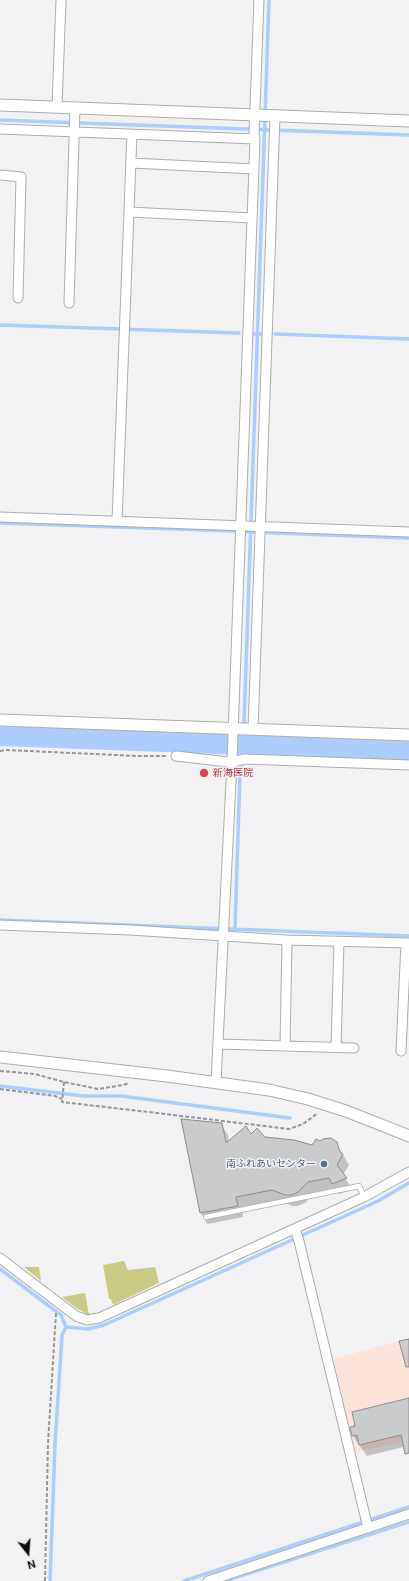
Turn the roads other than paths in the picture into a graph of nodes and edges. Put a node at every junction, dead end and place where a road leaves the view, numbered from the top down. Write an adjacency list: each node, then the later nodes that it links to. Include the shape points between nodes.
1 (61, 0): 4 (street)
2 (259, 0): 7 (street)
3 (0, 106): 4 (street)
4 (57, 107): 5 (street)
5 (75, 121): 7 (street); 8 (street); 9 (street); 16 (street)
6 (409, 121): 7 (street)
7 (264, 124): 9 (street); 11 (street); 19 (street)
8 (0, 129)
9 (132, 134): 10 (street)
10 (131, 163): 11 (street); 13 (street)
11 (254, 169): 14 (street)
12 (0, 175): 15 (street, via 21,177)
13 (129, 212): 14 (street); 18 (street)
14 (252, 218): 19 (street)
15 (18, 298)
16 (69, 302)
17 (0, 517): 18 (street)
18 (117, 521): 19 (street)
19 (254, 528): 20 (street); 22 (street); 23 (street)
20 (409, 532)
21 (0, 720): 23 (street)
22 (254, 729): 23 (street); 24 (street)
23 (232, 733): 26 (street)
24 (409, 735)
25 (176, 756): 26 (street)
26 (232, 758): 27 (street); 29 (street)
27 (409, 765)
28 (0, 926): 29 (street)
29 (224, 930): 30 (street); 33 (street)
30 (287, 940): 31 (street); 34 (street)
31 (339, 942): 32 (street); 35 (street)
32 (408, 943): 37 (street)
33 (219, 1044): 34 (street); 39 (street)
34 (285, 1046): 35 (street)
35 (336, 1048): 36 (street)
36 (354, 1048)
37 (401, 1051)
38 (0, 1057): 39 (street)
39 (216, 1082): 40 (street, via 308,1099)
40 (409, 1136)
41 (409, 1172): 42 (street)
42 (364, 1197): 43 (lane, via 359,1186); 44 (street)
43 (206, 1217)
44 (297, 1235): 45 (street, via 99,1318 87,1320 59,1304); 47 (street)
45 (0, 1258)
46 (409, 1514): 47 (street)
47 (367, 1523): 48 (street)
48 (208, 1581)

